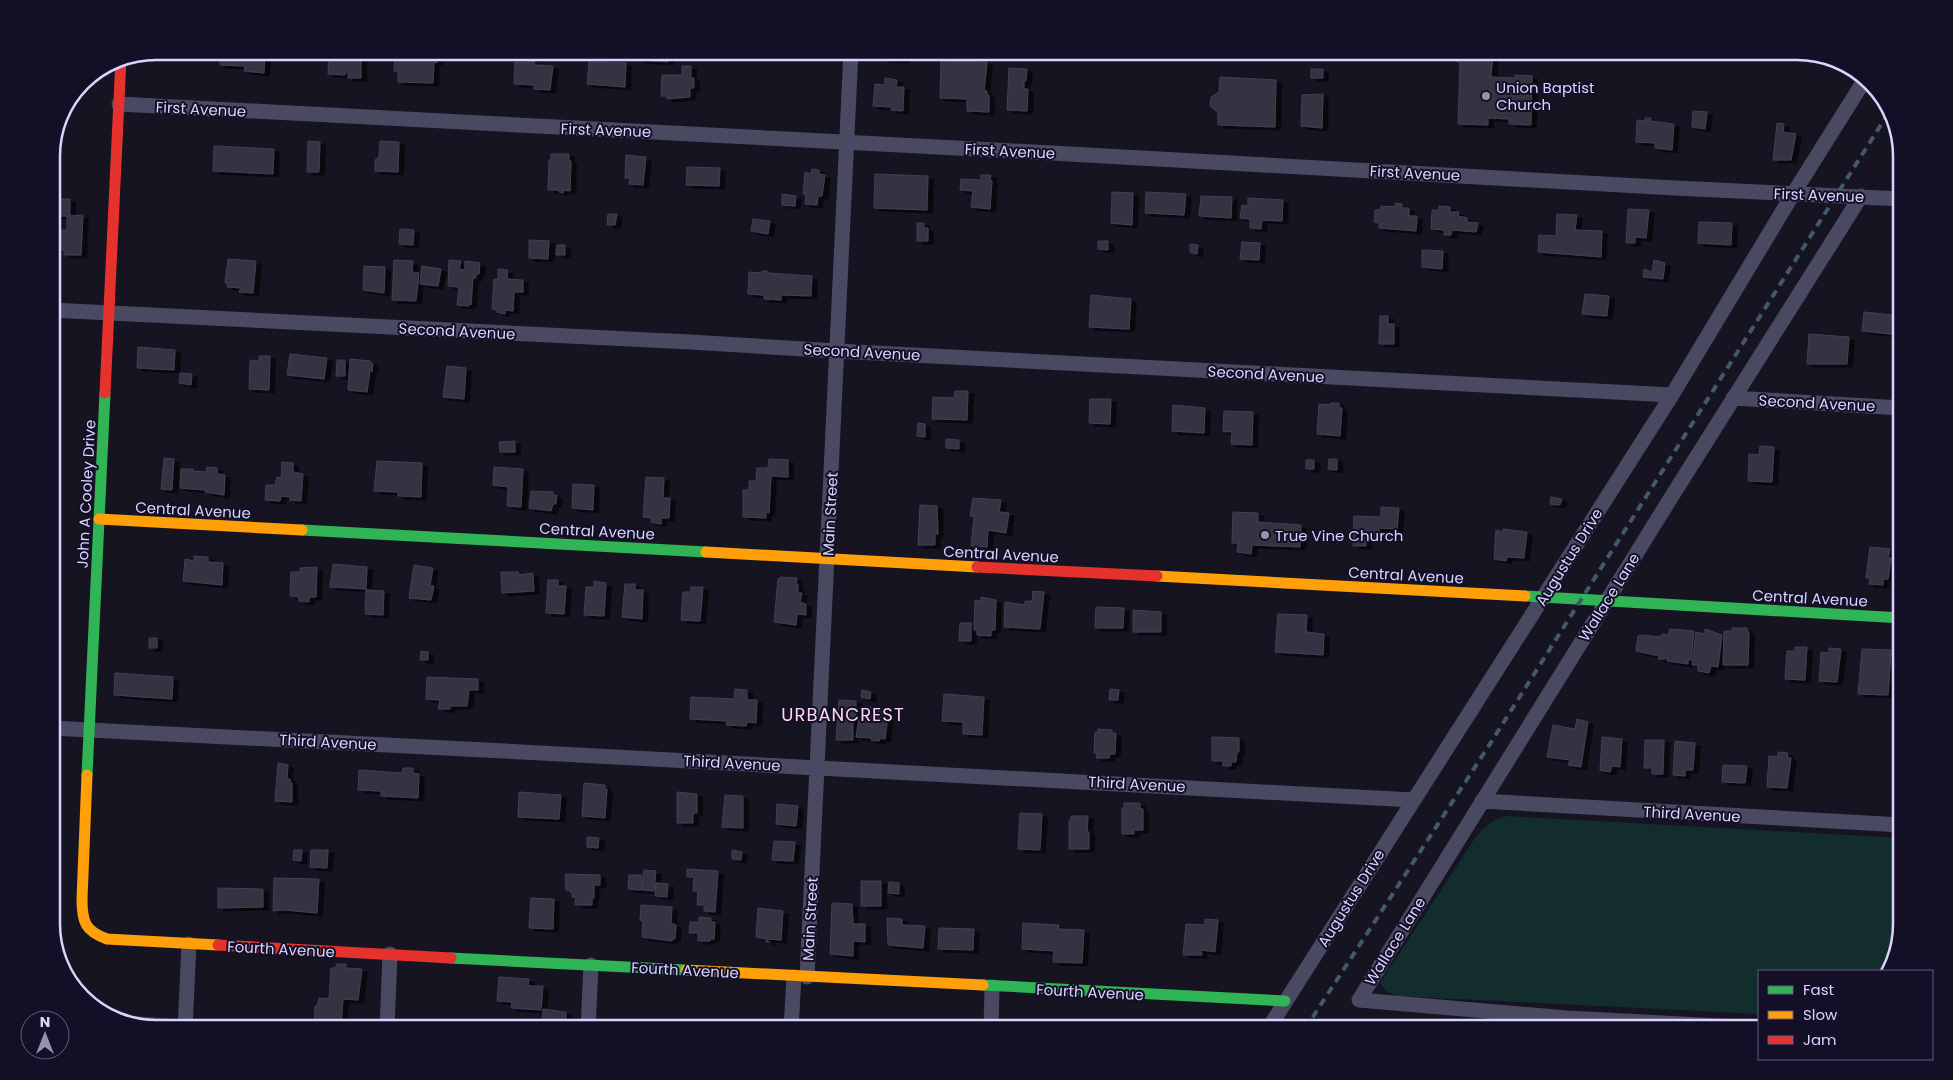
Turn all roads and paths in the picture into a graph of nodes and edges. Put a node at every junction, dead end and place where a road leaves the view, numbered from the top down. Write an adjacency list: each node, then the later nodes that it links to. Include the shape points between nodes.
1 (851, 60): 5 (street, Main Street)
2 (121, 67): 4 (street, John A Cooley Drive)
3 (1861, 85): 6 (street, Augustus Drive)
4 (119, 104): 5 (street, First Avenue); 10 (street, John A Cooley Drive)
5 (847, 143): 6 (street, First Avenue); 11 (street, Main Street)
6 (1793, 194): 7 (street, First Avenue); 12 (street, Augustus Drive)
7 (1861, 196): 8 (street, First Avenue); 13 (street, Wallace Lane)
8 (1893, 198)
9 (60, 310): 10 (street, Second Avenue)
10 (110, 313): 11 (street, Second Avenue); 15 (street, John A Cooley Drive)
11 (837, 351): 12 (street, Second Avenue); 16 (street, Main Street)
12 (1672, 395): 17 (street, Augustus Drive)
13 (1733, 398): 14 (street, Second Avenue); 18 (street, Wallace Lane)
14 (1893, 407)
15 (99, 519): 16 (street, Central Avenue); 21 (street, John A Cooley Drive)
16 (827, 560): 17 (street, Central Avenue); 22 (street, Main Street)
17 (1544, 597): 18 (street, Central Avenue); 23 (street, Augustus Drive)
18 (1607, 600): 19 (street, Central Avenue); 24 (street, Wallace Lane)
19 (1893, 617)
20 (60, 728): 21 (street, Third Avenue)
21 (89, 730): 22 (street, Third Avenue); 26 (street, John A Cooley Drive, via 82,890 82,919)
22 (817, 768): 23 (street, Third Avenue); 30 (street, Main Street)
23 (1413, 800): 32 (street, Augustus Drive)
24 (1482, 801): 25 (street, Third Avenue); 39 (street, Wallace Lane, via 1359,1000)
25 (1893, 824)
26 (88, 930): 27 (street, Fourth Avenue, via 107,939)
27 (189, 944): 28 (street, Fourth Avenue); 33 (street)
28 (390, 954): 29 (street, Fourth Avenue); 34 (street)
29 (591, 965): 30 (street, Fourth Avenue); 35 (street)
30 (800, 977): 31 (street, Fourth Avenue); 36 (street, Main Street)
31 (992, 987): 32 (street, Fourth Avenue); 37 (street)
32 (1285, 1001): 38 (street, Augustus Drive)
33 (186, 1020)
34 (387, 1020)
35 (588, 1020)
36 (793, 1020)
37 (991, 1020)
38 (1273, 1020)
39 (1605, 1020)

